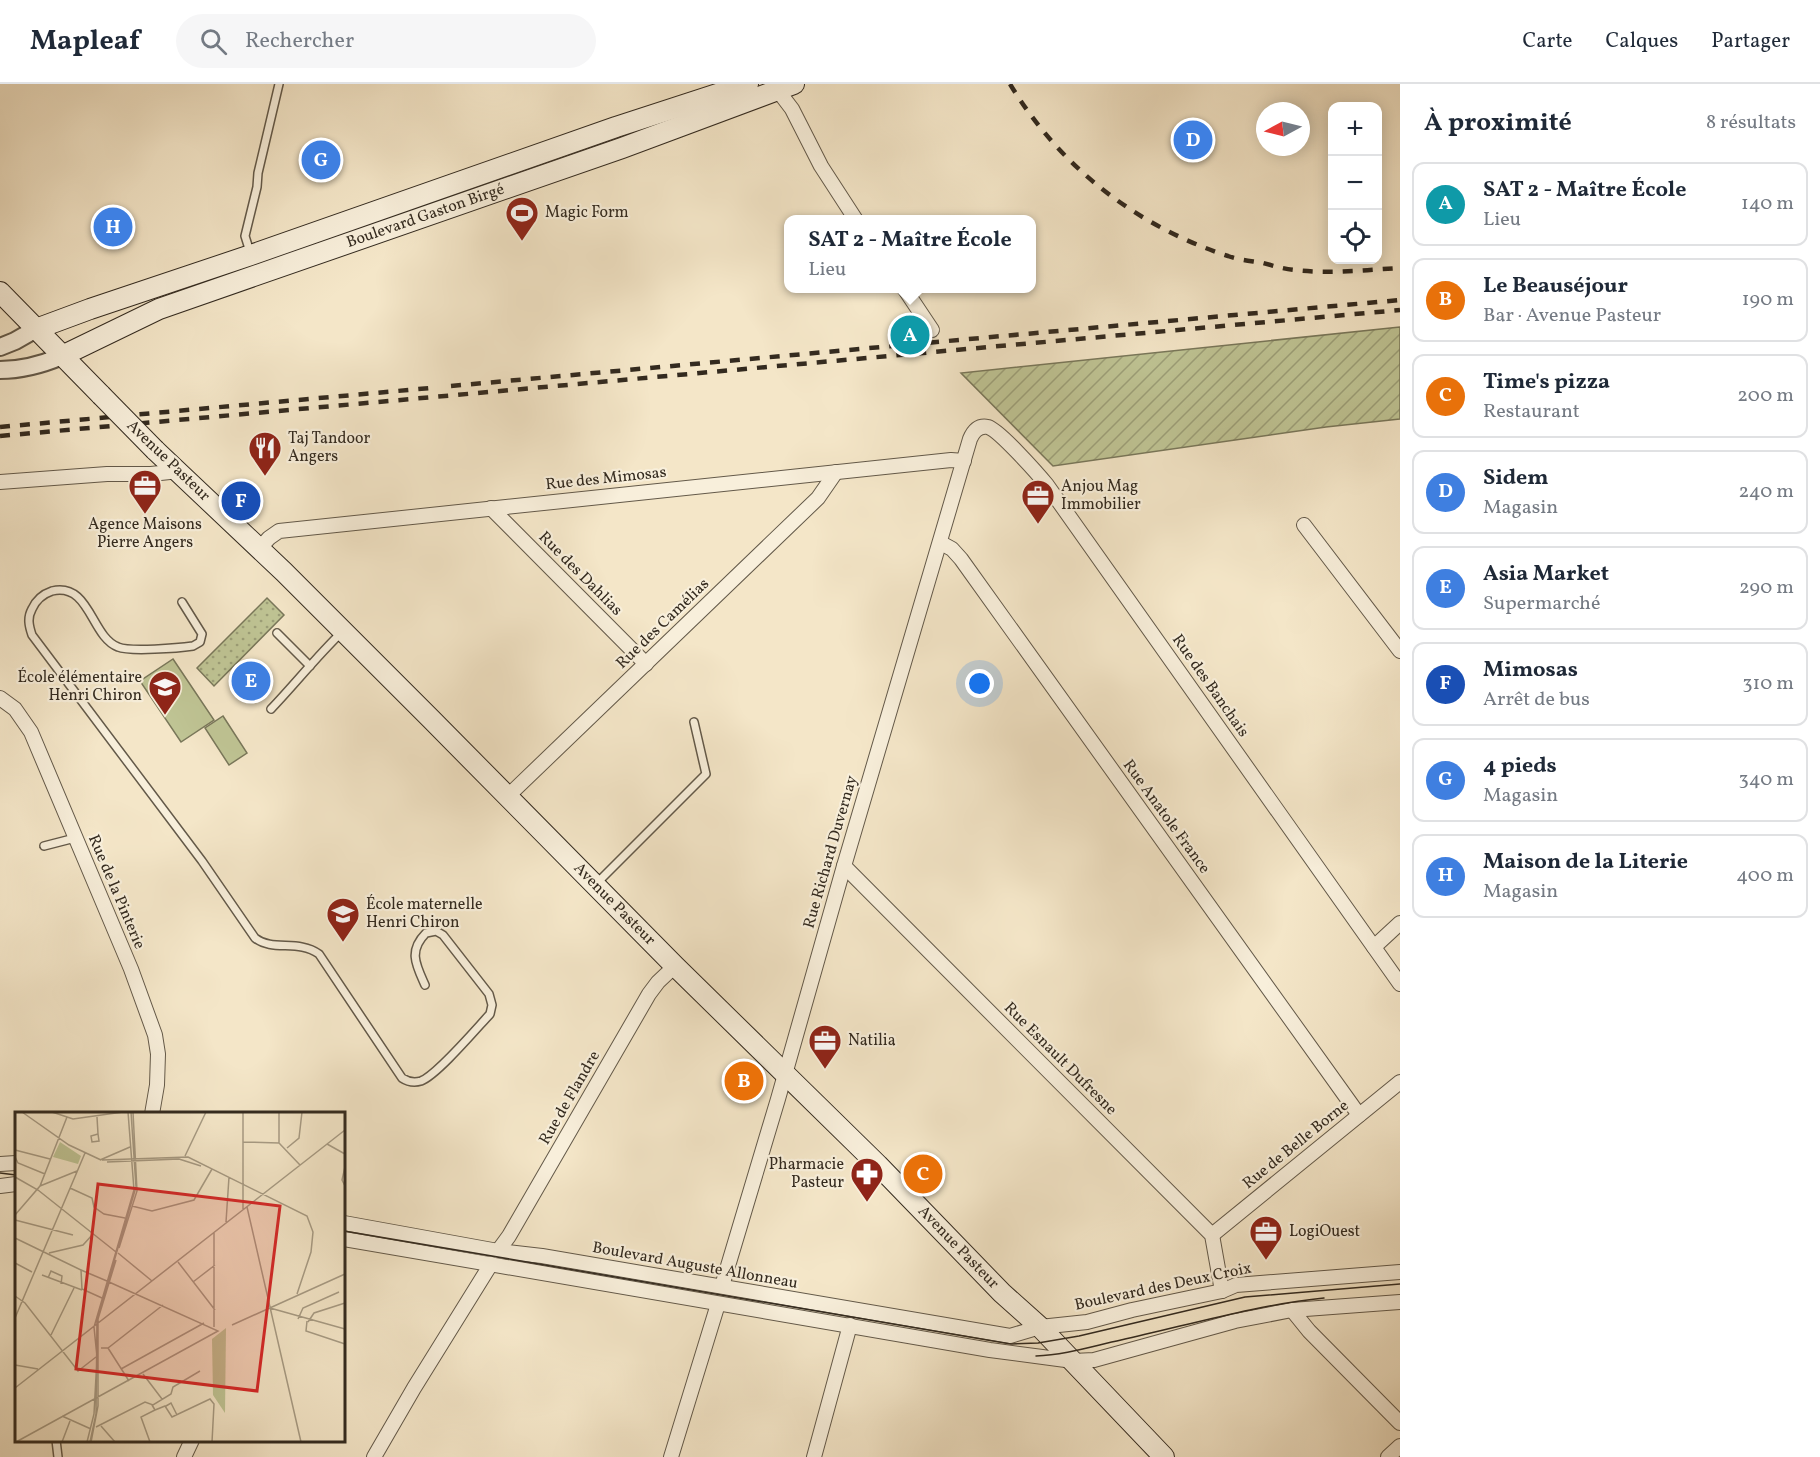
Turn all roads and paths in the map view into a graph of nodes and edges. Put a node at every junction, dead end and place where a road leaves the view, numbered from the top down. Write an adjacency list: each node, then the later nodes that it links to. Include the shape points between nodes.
1 (279, 84): 5 (lane, via 245,237)
2 (748, 84): 5 (main road, Boulevard Gaston Birgé)
3 (782, 86): 4 (street, via 821,166); 6 (main road, Boulevard Gaston Birgé, via 622,148)
4 (853, 215)
5 (251, 255): 6 (lane); 9 (main road, Boulevard Gaston Birgé)
6 (258, 274): 12 (main road, Boulevard Gaston Birgé, via 159,309)
7 (0, 292): 9 (main road, Avenue Pasteur)
8 (907, 293): 10 (street)
9 (36, 329): 11 (street); 12 (main road, Avenue Pasteur)
10 (932, 330)
11 (0, 347)
12 (62, 356): 13 (street, via 39,366); 16 (main road, Avenue Pasteur, bridge)
13 (0, 370)
14 (977, 429): 15 (street, Rue Richard Duvernay); 38 (street, Rue des Banchais, via 995,430 1047,485)
15 (964, 461): 17 (street, Rue des Mimosas); 21 (street, Rue Richard Duvernay)
16 (179, 471): 18 (street); 22 (main road, Avenue Pasteur)
17 (836, 472): 19 (street, Rue des Mimosas); 27 (street, Rue des Camélias, via 818,498)
18 (0, 482)
19 (491, 508): 22 (street, Rue des Mimosas, via 279,531); 27 (street, Rue des Dahlias)
20 (1304, 525): 26 (street)
21 (940, 543): 35 (street, Rue Richard Duvernay); 45 (street, Rue Anatole France, via 961,559)
22 (259, 549): 24 (main road, Avenue Pasteur)
23 (182, 603): 41 (lane, via 202,634 200,642 192,646 117,647 106,638 82,601 67,591 52,591 39,599 30,612 29,628 255,938 264,944 308,948 319,954 402,1078 412,1082 424,1080 438,1069 490,1014 492,1005 489,994 436,931 426,933 415,953)
24 (343, 631): 28 (lane); 32 (main road, Avenue Pasteur)
25 (277, 633): 28 (lane)
26 (1400, 651)
27 (646, 664): 32 (street, Rue des Camélias)
28 (310, 666): 30 (lane)
29 (0, 698): 33 (street, Rue de la Pinterie, via 15,709 30,732)
30 (271, 710)
31 (694, 722): 36 (lane, via 706,774)
32 (508, 796): 36 (main road, Avenue Pasteur)
33 (75, 838): 34 (lane); 44 (street, Rue de la Pinterie, via 155,1035 157,1085)
34 (44, 846)
35 (844, 866): 42 (street, Rue Richard Duvernay); 51 (street, Rue Esnault Dufresne)
36 (596, 885): 39 (main road, Avenue Pasteur)
37 (1400, 923): 38 (street)
38 (1374, 947): 40 (street, Rue des Banchais)
39 (675, 966): 42 (main road, Avenue Pasteur); 53 (street, Rue de Flandre, via 649,994)
40 (1400, 984)
41 (425, 985)
42 (785, 1073): 56 (street, Rue Richard Duvernay); 62 (main road, Avenue Pasteur)
43 (1400, 1082): 45 (street, Rue de Belle Borne)
44 (152, 1112)
45 (1359, 1115): 51 (street, Rue de Belle Borne)
46 (15, 1163): 47 (street)
47 (0, 1164)
48 (15, 1183): 49 (street)
49 (0, 1186)
50 (345, 1223): 53 (street, Boulevard Auguste Allonneau)
51 (1212, 1235): 57 (street)
52 (345, 1239): 54 (street)
53 (498, 1251): 56 (street, Boulevard Auguste Allonneau)
54 (491, 1264): 59 (street); 68 (street, via 414,1388)
55 (1400, 1272): 57 (street, Boulevard des Deux Croix, via 1236,1285)
56 (722, 1286): 62 (street, Boulevard Auguste Allonneau, via 1010,1336)
57 (1222, 1291): 62 (street, Boulevard des Deux Croix, via 1088,1322)
58 (1400, 1302): 60 (street)
59 (718, 1304): 61 (street); 71 (street)
60 (1292, 1310): 63 (street, via 1235,1321 1094,1360); 64 (street)
61 (850, 1325): 63 (street); 72 (street)
62 (1040, 1327): 63 (main road, Avenue Pasteur)
63 (1073, 1361): 73 (main road, Avenue Pasteur)
64 (1400, 1424)
65 (56, 1442): 69 (lane)
66 (191, 1442): 70 (street)
67 (1400, 1446): 74 (street)
68 (379, 1456)
69 (58, 1457)
70 (183, 1457)
71 (671, 1457)
72 (814, 1457)
73 (1164, 1457)
74 (1388, 1457)

